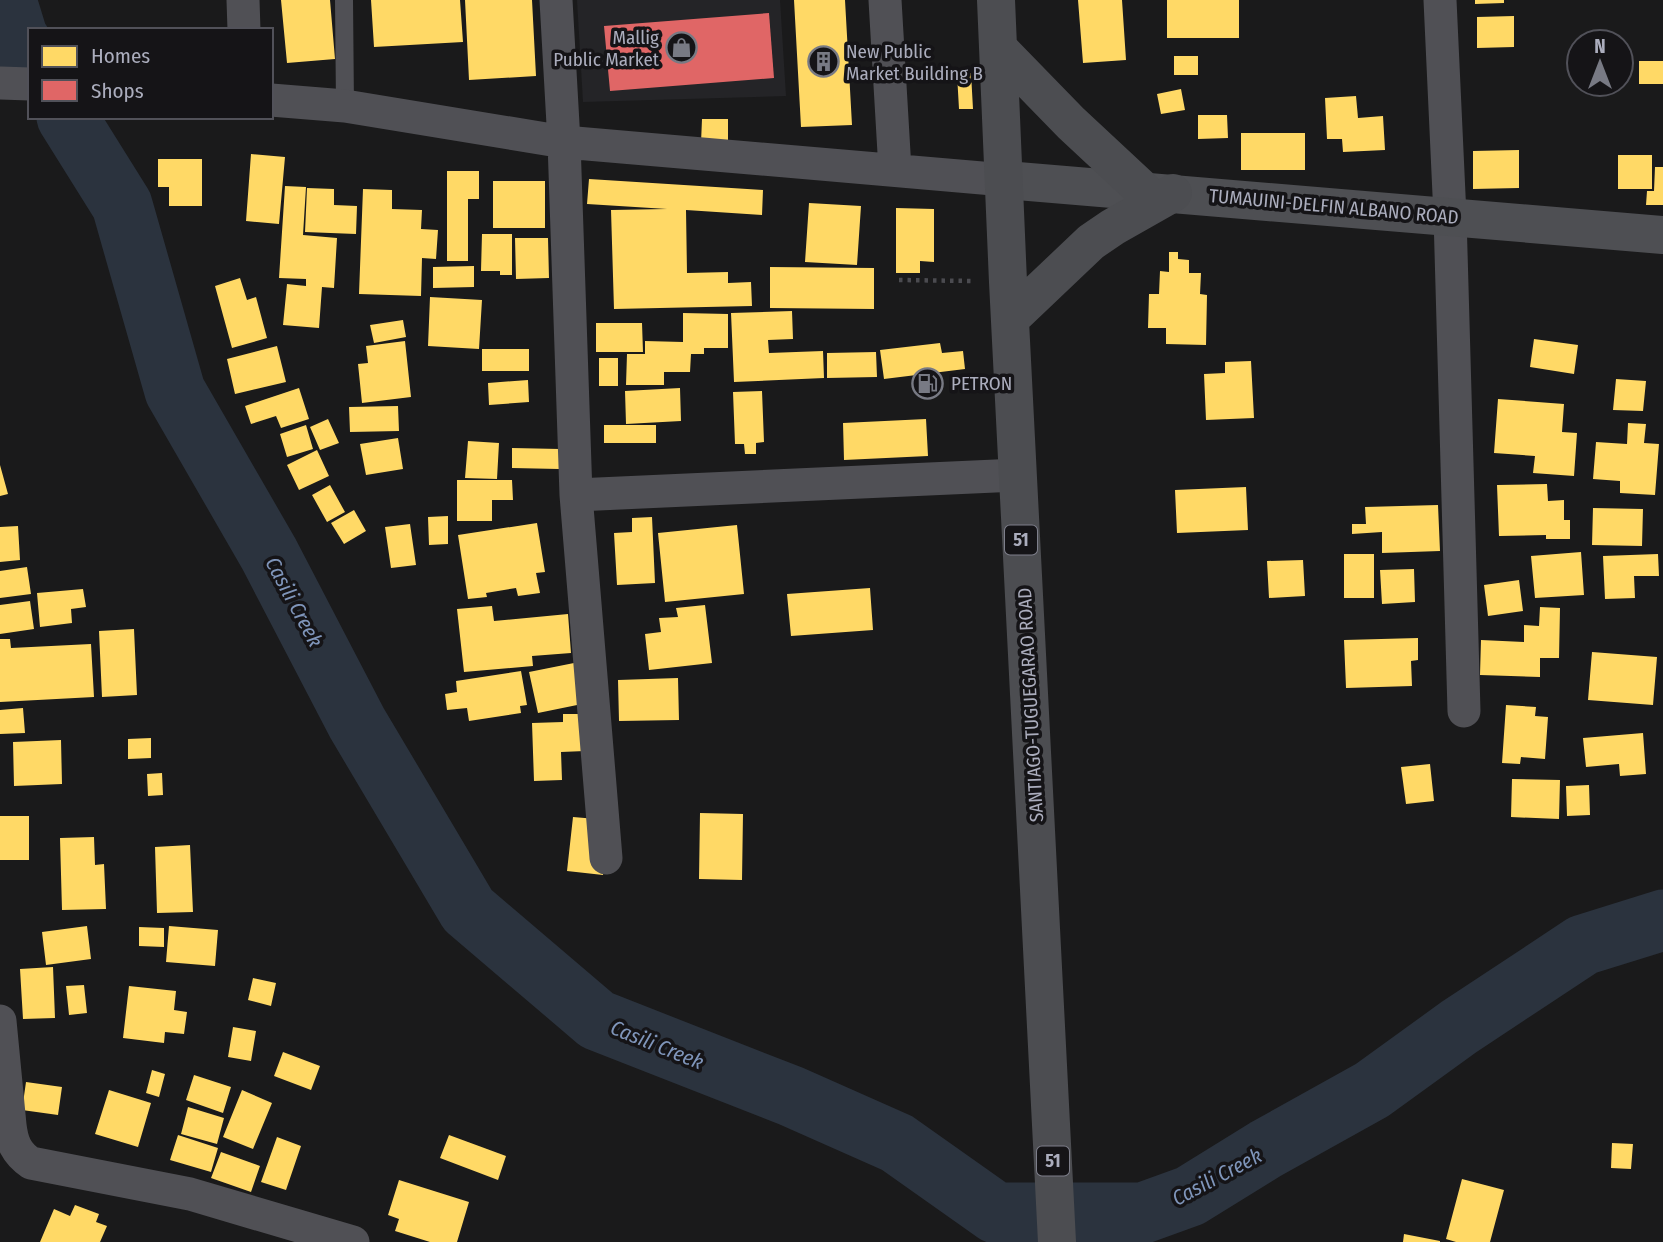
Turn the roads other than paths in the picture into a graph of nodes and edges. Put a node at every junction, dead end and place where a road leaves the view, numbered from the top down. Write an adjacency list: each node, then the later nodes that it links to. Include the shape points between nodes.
1 (243, 0): 7 (street)
2 (344, 0): 12 (lane)
3 (556, 0): 13 (street)
4 (885, 0): 14 (street)
5 (996, 0): 8 (highway, SANTIAGO-TUGUEGARAO ROAD / 51)
6 (1440, 0): 17 (street)
7 (244, 28)
8 (998, 48): 15 (highway, SANTIAGO-TUGUEGARAO ROAD / 51); 16 (highway, via 1070,123)
9 (0, 83): 10 (street)
10 (28, 84)
11 (273, 100): 12 (street)
12 (345, 106): 13 (street)
13 (564, 142): 14 (street); 21 (street)
14 (895, 170): 15 (street)
15 (1005, 180): 16 (main road, TUMAUINI-DELFIN ALBANO ROAD); 19 (highway, SANTIAGO-TUGUEGARAO ROAD / 51)
16 (1159, 192): 17 (main road, TUMAUINI-DELFIN ALBANO ROAD); 19 (highway, via 1091,242)
17 (1450, 216): 18 (main road, TUMAUINI-DELFIN ALBANO ROAD); 22 (street)
18 (1663, 235)
19 (1010, 319): 20 (highway, SANTIAGO-TUGUEGARAO ROAD / 51)
20 (1018, 475): 21 (street); 26 (highway, SANTIAGO-TUGUEGARAO ROAD / 51)
21 (576, 495): 23 (street)
22 (1464, 711)
23 (606, 858)
24 (0, 1021): 25 (street, via 12,1139 31,1163 190,1194)
25 (353, 1242)
26 (1057, 1242)

